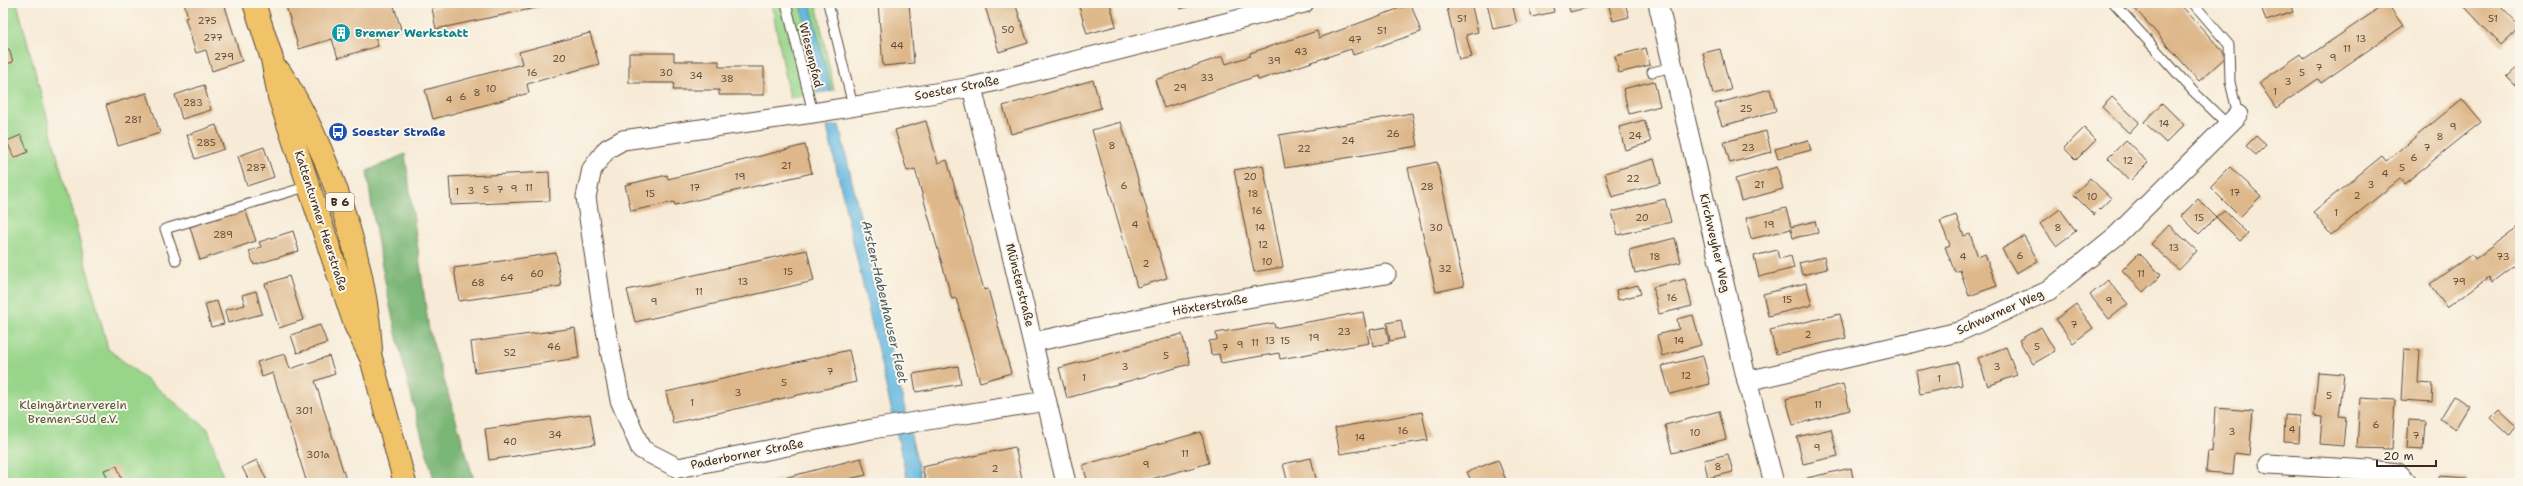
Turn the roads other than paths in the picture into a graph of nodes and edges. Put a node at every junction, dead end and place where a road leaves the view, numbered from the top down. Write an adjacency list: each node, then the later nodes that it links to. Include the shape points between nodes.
1 (254, 3): 8 (main road, Kattenturmer Heerstraße / B 6)
2 (786, 3): 13 (lane, Wiesenpfad)
3 (828, 3): 12 (lane)
4 (1304, 3): 11 (street, Soester Straße)
5 (1658, 3): 9 (street, Kirchweyher Weg)
6 (2114, 3): 14 (lane, via 2193,91)
7 (2193, 3): 14 (lane, via 2229,45)
8 (272, 59): 16 (main road, Kattenturmer Heerstraße / B 6, via 279,97); 20 (main road, Kattenturmer Heerstraße / B 6, via 293,93 336,189 352,242 369,319)
9 (1673, 67): 10 (lane); 21 (street, Kirchweyher Weg)
10 (1652, 72)
11 (972, 87): 12 (street, Soester Straße); 19 (street, Münsterstraße)
12 (853, 106): 13 (street, Soester Straße)
13 (813, 114): 15 (street, Soester Straße, via 623,140)
14 (2233, 120): 21 (street, Schwarmer Weg, via 2116,236 2048,292 1958,332)
15 (607, 149): 22 (street, Paderborner Straße, via 592,169 586,197 604,320 620,400 641,449 678,468 872,429)
16 (309, 186): 17 (lane, via 165,229); 20 (main road, Kattenturmer Heerstraße / B 6, via 355,325)
17 (176, 261)
18 (1386, 274): 19 (street, Höxterstraße, via 1179,310)
19 (1034, 342): 22 (street, Münsterstraße)
20 (371, 358): 25 (main road, Kattenturmer Heerstraße / B 6)
21 (1747, 381): 27 (street, Kirchweyher Weg)
22 (1046, 401): 26 (street, Münsterstraße)
23 (2269, 464): 24 (street)
24 (2368, 477): 28 (street, via 2398,474)
25 (406, 483)
26 (1066, 483)
27 (1774, 483)
28 (2408, 483)

